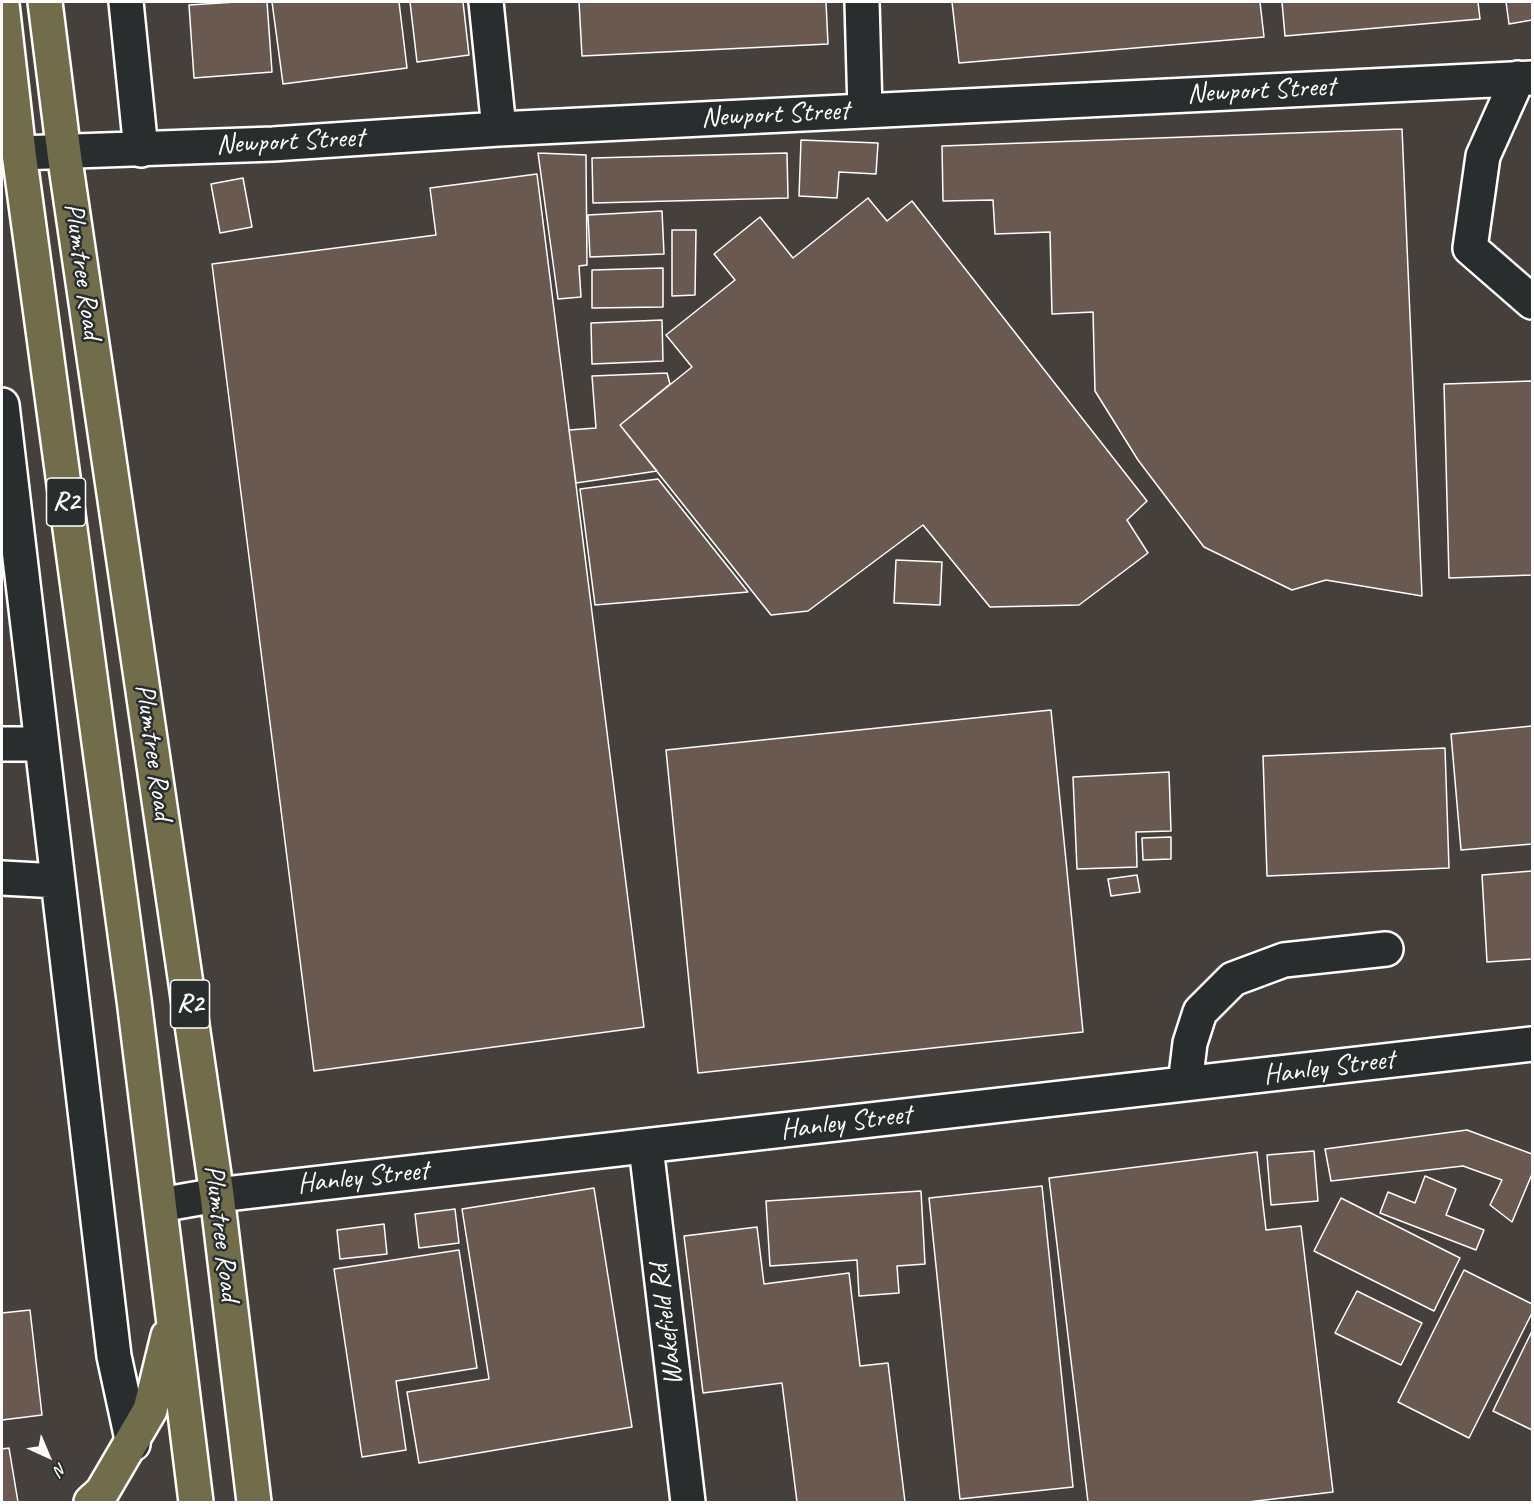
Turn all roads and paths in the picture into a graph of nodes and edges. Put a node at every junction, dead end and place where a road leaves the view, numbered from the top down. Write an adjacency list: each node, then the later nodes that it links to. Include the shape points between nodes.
1 (45, 2): 11 (highway, Plumtree Road / R2)
2 (126, 2): 9 (street)
3 (486, 2): 8 (street)
4 (862, 2): 7 (street)
5 (2, 4): 10 (highway, Plumtree Road / R2)
6 (1525, 78): 7 (street, Newport Street); 12 (street, via 1482,156 1470,248)
7 (865, 111): 8 (street, Newport Street)
8 (499, 129): 9 (street, Newport Street)
9 (141, 150): 11 (street, Newport Street)
10 (19, 153): 11 (street, Newport Street); 23 (highway, Plumtree Road / R2)
11 (64, 153): 22 (highway, Plumtree Road / R2)
12 (1533, 302)
13 (2, 405): 15 (street)
14 (2, 744): 15 (street)
15 (41, 744): 17 (street)
16 (2, 878): 17 (street)
17 (58, 881): 25 (street, via 114,1356)
18 (1386, 949): 20 (street, via 1284,960 1233,979 1200,1012 1190,1043)
19 (1533, 1044): 20 (street, Hanley Street)
20 (1185, 1084): 21 (street, Hanley Street)
21 (646, 1147): 22 (street, Hanley Street); 31 (street, Wakefield Rd)
22 (217, 1195): 23 (street, Hanley Street); 26 (highway, Plumtree Road / R2)
23 (160, 1204): 24 (highway, Plumtree Road / R2)
24 (173, 1315): 25 (highway, via 150,1410); 28 (highway, Plumtree Road / R2)
25 (133, 1444): 27 (highway)
26 (250, 1468): 29 (highway); 30 (highway, Plumtree Road / R2)
27 (91, 1503)
28 (196, 1503)
29 (240, 1503)
30 (254, 1503)
31 (688, 1503)

